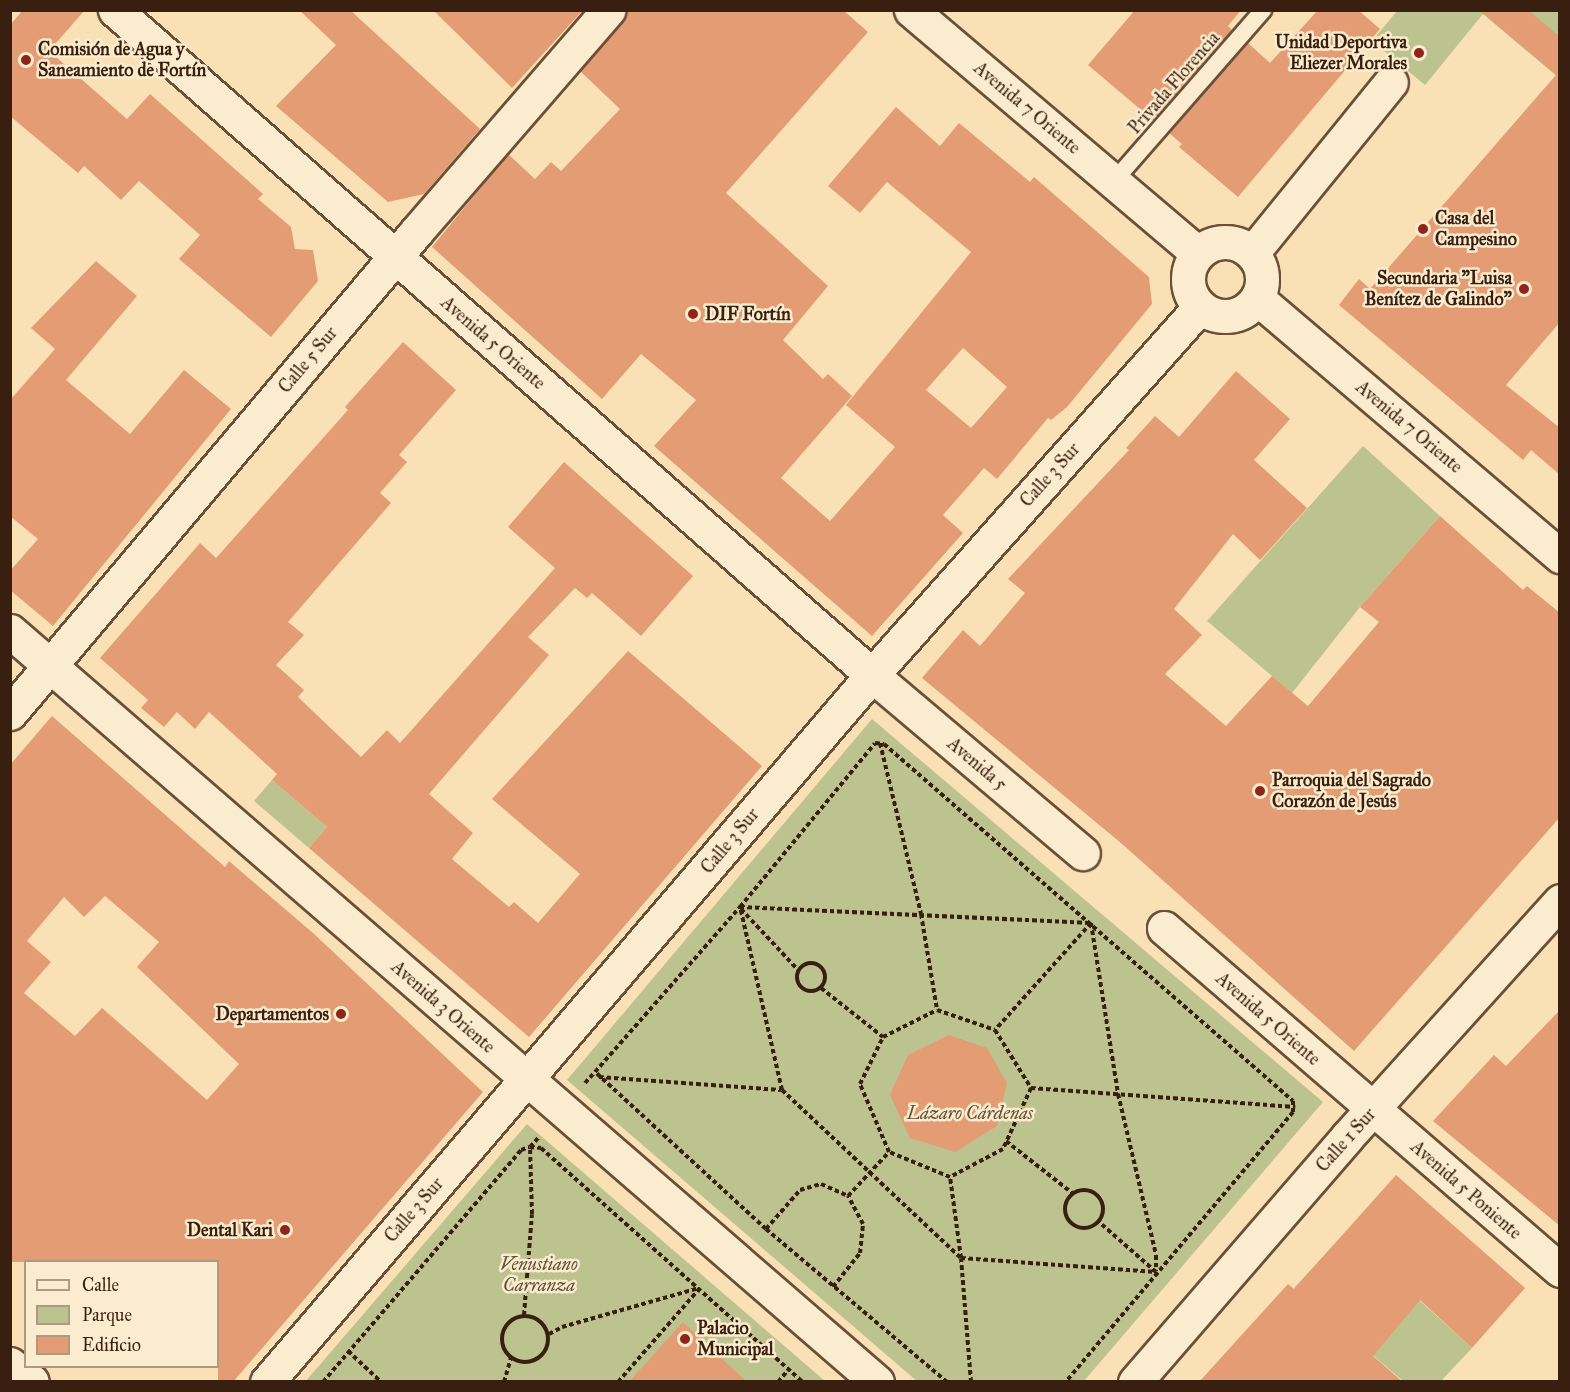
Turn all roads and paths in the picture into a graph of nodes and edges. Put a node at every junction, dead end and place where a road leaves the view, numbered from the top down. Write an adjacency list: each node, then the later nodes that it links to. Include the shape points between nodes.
1 (115, 10): 9 (street, Avenida 5 Oriente)
2 (608, 10): 9 (street, Calle 5 Sur)
3 (911, 10): 6 (street, Avenida 7 Oriente)
4 (1263, 10): 6 (lane, Privada Florencia)
5 (1391, 82): 8 (street)
6 (1114, 181): 7 (street, Avenida 7 Oriente)
7 (1198, 253): 8 (street, via 1216,242 1229,241); 11 (street, via 1187,277)
8 (1252, 253): 10 (street, via 1262,272)
9 (394, 257): 14 (street, Calle 5 Sur); 15 (street, Avenida 5 Oriente)
10 (1258, 298): 11 (street, via 1232,316); 12 (street, Avenida 7 Oriente)
11 (1200, 307): 15 (street, Calle 3 Sur)
12 (1560, 556)
13 (10, 631): 14 (street, Avenida 3 Oriente)
14 (51, 665): 16 (street, Calle 5 Sur); 31 (street, Avenida 3 Oriente)
15 (872, 675): 18 (street, Avenida 5); 31 (street, Calle 3 Sur)
16 (10, 712)
17 (880, 743): 20 (path, via 875,743); 21 (path); 22 (path)
18 (1083, 853)
19 (1560, 901): 36 (street, Calle 1 Sur)
20 (740, 907): 21 (path); 24 (path); 29 (path); 33 (path)
21 (921, 914): 22 (path); 26 (path)
22 (1091, 923): 27 (path); 34 (path); 35 (path, via 1293,1101)
23 (1164, 928): 36 (street, Avenida 5 Oriente)
24 (798, 970): 25 (path, via 796,980 802,988 812,992); 25 (path, via 806,963 816,963 824,969 826,979)
25 (821, 988): 28 (path)
26 (937, 1010): 27 (path); 28 (path)
27 (995, 1030): 32 (path)
28 (883, 1037): 40 (path, via 860,1084)
29 (595, 1072): 30 (path); 37 (path)
30 (598, 1077): 33 (path); 46 (path)
31 (526, 1080): 37 (street, Avenida 3 Oriente); 59 (street, Calle 3 Sur)
32 (1031, 1088): 34 (path); 38 (path)
33 (782, 1090): 41 (path)
34 (1118, 1094): 35 (path); 49 (path, via 1156,1256)
35 (1295, 1107): 49 (path)
36 (1373, 1110): 48 (street, Avenida 5 Poniente); 71 (street, Calle 1 Sur)
37 (561, 1111): 39 (path); 67 (street, Avenida 3 Oriente)
38 (1006, 1141): 42 (path, via 1003,1149); 43 (path)
39 (530, 1147): 51 (path, via 541,1148); 52 (path, via 532,1214); 54 (path, via 521,1150)
40 (889, 1152): 41 (path); 42 (path)
41 (869, 1170): 44 (path); 47 (path)
42 (950, 1177): 47 (path)
43 (1072, 1193): 45 (path, via 1083,1190 1095,1194 1102,1203); 45 (path, via 1065,1203 1065,1215 1072,1225 1083,1228)
44 (848, 1196): 46 (path, via 821,1184 800,1190); 50 (path, via 863,1224 860,1253)
45 (1098, 1221): 49 (path)
46 (766, 1228): 50 (path)
47 (961, 1258): 49 (path); 69 (path)
48 (1560, 1270)
49 (1156, 1272): 70 (path)
50 (833, 1287): 68 (path)
51 (700, 1288): 53 (path); 57 (path); 63 (path)
52 (524, 1315): 53 (path, via 535,1317); 55 (path, via 513,1319 502,1334 503,1348)
53 (549, 1334): 55 (path, via 548,1346 532,1362)
54 (348, 1351): 60 (path); 61 (path)
55 (511, 1358): 62 (path)
56 (10, 1364): 58 (street)
57 (789, 1369): 64 (path); 65 (path); 66 (path)
58 (32, 1382)
59 (267, 1382)
60 (322, 1382)
61 (381, 1382)
62 (504, 1382)
63 (618, 1382)
64 (778, 1382)
65 (784, 1382)
66 (803, 1382)
67 (877, 1382)
68 (947, 1382)
69 (972, 1382)
70 (1066, 1382)
71 (1135, 1382)

